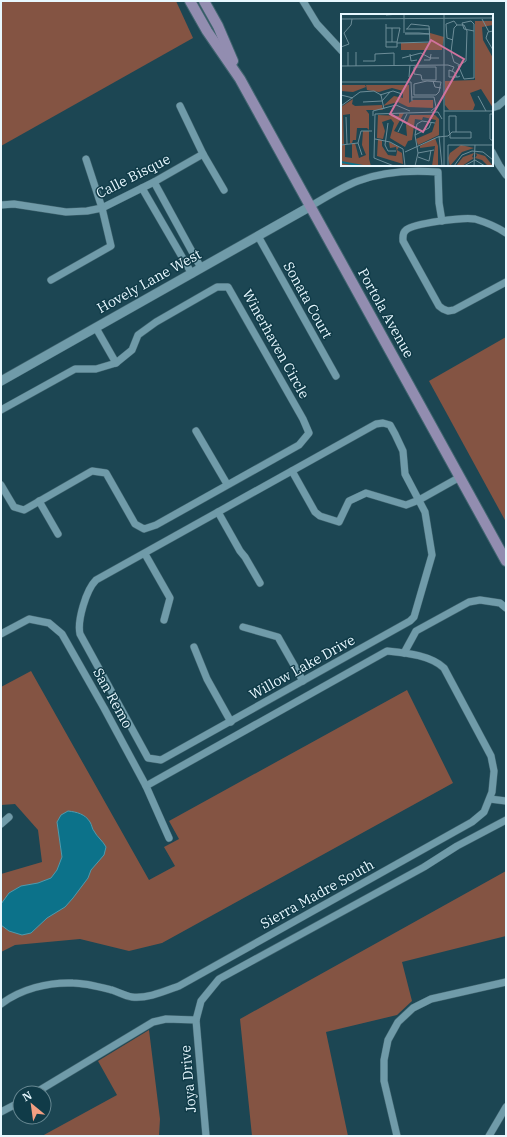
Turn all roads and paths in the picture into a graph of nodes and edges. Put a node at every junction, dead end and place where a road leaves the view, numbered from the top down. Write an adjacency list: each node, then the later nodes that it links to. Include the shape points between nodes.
1 (190, 1): 5 (main road, Portola Avenue)
2 (204, 1): 5 (main road, Portola Avenue, via 218,26)
3 (303, 1): 4 (street, via 317,24)
4 (341, 50)
5 (240, 79): 17 (main road, Portola Avenue)
6 (506, 99): 8 (street)
7 (180, 106): 9 (street)
8 (493, 108)
9 (203, 154): 13 (street, Calle Bisque); 15 (street)
10 (493, 154): 12 (street)
11 (86, 159): 18 (street)
12 (506, 175)
13 (154, 182): 14 (street, Calle Bisque); 19 (street)
14 (142, 188): 18 (street, Calle Bisque); 20 (street)
15 (224, 190)
16 (1, 205): 18 (street, Calle Bisque, via 14,204 66,212)
17 (311, 206): 21 (street, via 358,181 385,173 415,170 438,172); 23 (street, Hovely Lane West); 35 (main road, Portola Avenue)
18 (102, 208): 26 (street, via 111,246)
19 (170, 211): 20 (street); 24 (street)
20 (159, 217): 25 (street)
21 (442, 221): 22 (street, via 474,219); 27 (street, via 412,226 402,236 443,309 448,311 460,308)
22 (506, 233)
23 (258, 236): 24 (street, Hovely Lane West); 30 (street, Sonata Court)
24 (202, 268): 25 (street, Hovely Lane West)
25 (192, 274): 28 (street, Hovely Lane West)
26 (51, 280)
27 (506, 282)
28 (96, 328): 29 (street); 31 (street, Hovely Lane West)
29 (116, 363): 32 (street, via 96,369 75,369); 36 (street, Winerhaven Circle, via 132,350 138,335 156,322 217,287 228,287 303,418 309,433 299,445)
30 (336, 376)
31 (1, 381)
32 (1, 410)
33 (196, 431): 36 (street)
34 (292, 471): 38 (street, via 315,512 339,522 349,501 366,493 406,505); 38 (street, Willow Lake Drive, via 376,424 383,423 390,425 395,434 403,452 405,474); 40 (street, Willow Lake Drive)
35 (460, 477): 38 (street); 43 (main road, Portola Avenue)
36 (227, 484): 39 (street, via 156,525 144,529 134,524 106,473 92,471)
37 (1, 485): 39 (street, via 14,506 24,510)
38 (419, 500): 51 (street, Willow Lake Drive, via 425,512 432,555 414,617)
39 (39, 501): 41 (street)
40 (218, 512): 42 (street, Willow Lake Drive); 44 (street)
41 (58, 534)
42 (145, 554): 46 (street, via 170,598); 52 (street, Willow Lake Drive, via 92,584 78,627 80,634 148,758 161,760)
43 (506, 561)
44 (260, 584)
45 (506, 608): 50 (street, via 500,603 480,600 469,602 416,631)
46 (164, 620)
47 (243, 627): 51 (street, via 278,637)
48 (1, 634): 53 (street, San Remo, via 29,618 49,623 62,634)
49 (194, 647): 52 (street, via 207,679)
50 (404, 653): 53 (street, via 387,650); 54 (street, Sierra Madre South, via 438,663 446,673 491,756 494,771)
51 (303, 681): 52 (street, Willow Lake Drive)
52 (231, 722)
53 (146, 786): 59 (street, San Remo)
54 (490, 799): 55 (street); 61 (street, Sierra Madre South, via 484,812 472,822 179,986 154,994 132,997 112,990 74,983 51,984 26,990 9,997)
55 (506, 801)
56 (9, 817): 58 (street)
57 (506, 820): 62 (street, Joya Drive, via 219,979 200,1001)
58 (1, 824)
59 (169, 838)
60 (506, 982): 68 (street, via 431,999 413,1008 398,1022 388,1040 384,1060 384,1080)
61 (1, 1004)
62 (196, 1020): 63 (street, via 166,1019 153,1022); 67 (street, Joya Drive)
63 (48, 1085)
64 (12, 1106): 66 (street)
65 (506, 1107): 69 (street)
66 (1, 1112)
67 (206, 1136)
68 (397, 1136)
69 (489, 1136)

